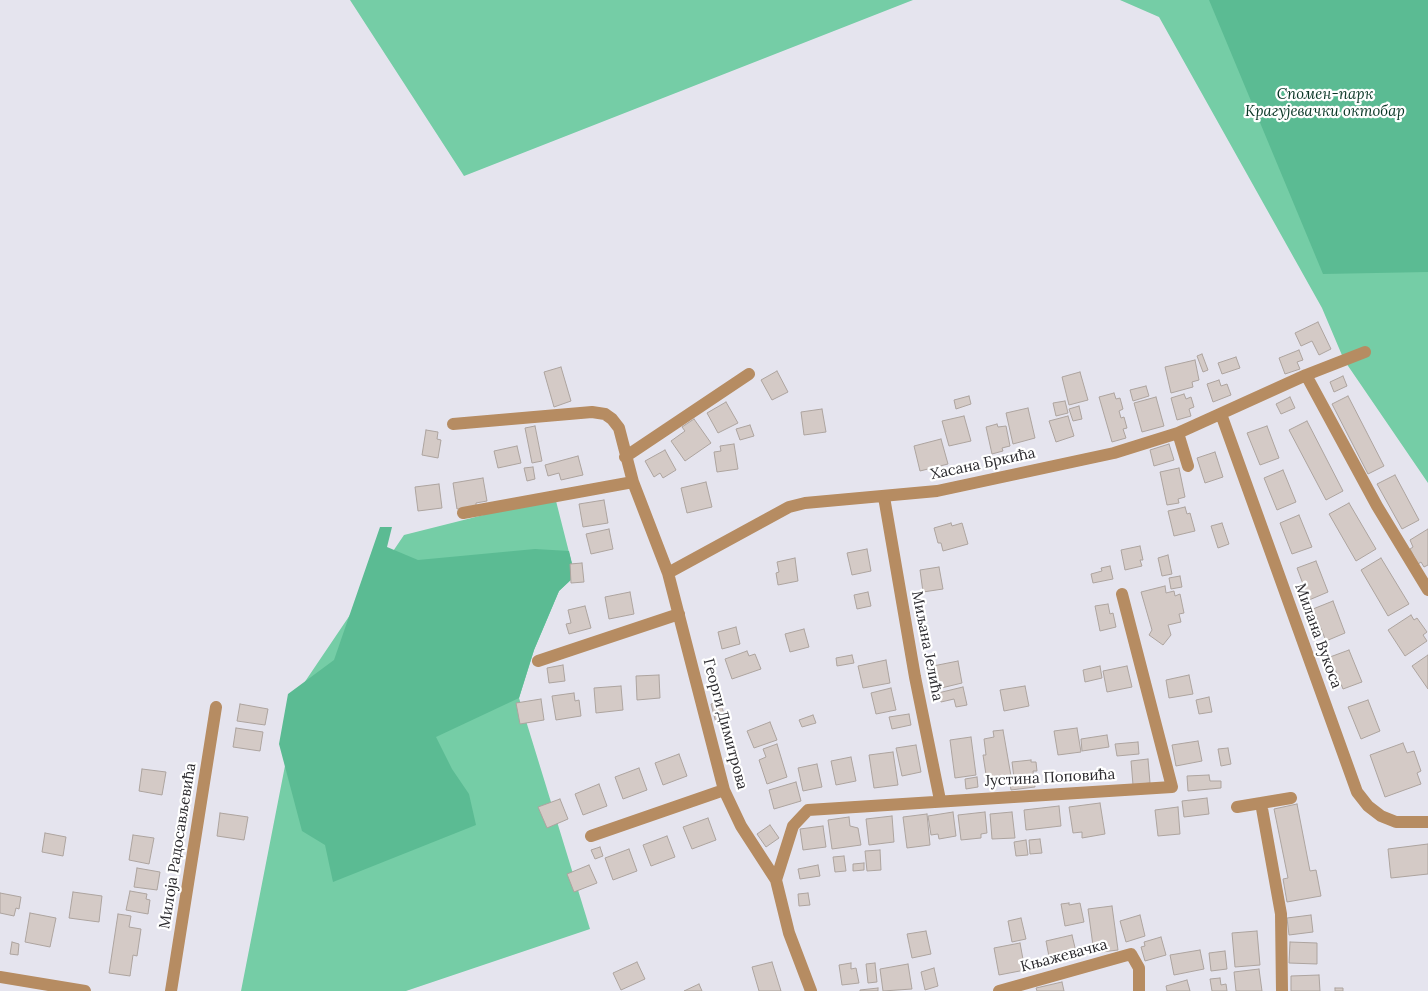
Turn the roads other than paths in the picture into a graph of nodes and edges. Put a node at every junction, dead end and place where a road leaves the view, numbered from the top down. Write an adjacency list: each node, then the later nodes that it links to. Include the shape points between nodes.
1 (1365, 352): 3 (street, Хасана Бркића)
2 (750, 374): 7 (street)
3 (1306, 375): 4 (street, Хасана Бркића); 13 (street, via 1377,506)
4 (1221, 414): 6 (street, Хасана Бркића); 23 (street, Милана Вукоса, via 1358,792 1381,816 1396,822)
5 (452, 424): 7 (street, Георги Димитрова, via 592,412 605,414 618,428)
6 (1178, 432): 8 (street); 10 (street, Хасана Бркића, via 1087,459 937,491)
7 (625, 457): 9 (street, Георги Димитрова)
8 (1188, 466)
9 (633, 482): 11 (street); 12 (street, Георги Димитрова)
10 (884, 497): 12 (street, Хасана Бркића, via 789,506); 20 (street, Миљана Јелића, via 914,677)
11 (464, 513)
12 (668, 573): 15 (street, Георги Димитрова)
13 (1428, 590)
14 (1122, 594): 20 (street, Јустина Поповића, via 1172,787)
15 (679, 614): 16 (street); 18 (street, Георги Димитрова)
16 (538, 662)
17 (216, 707): 28 (street, Милоја Радосављевића)
18 (724, 790): 24 (street); 25 (street, Георги Димитрова, via 741,826)
19 (1291, 798): 21 (street)
20 (940, 800): 25 (street, Јустина Поповића, via 808,810 793,826)
21 (1261, 803): 22 (street); 32 (street, via 1281,914)
22 (1237, 807)
23 (1428, 822)
24 (591, 836)
25 (776, 880): 29 (street, Георги Димитрова, via 789,933)
26 (0, 977): 27 (street)
27 (85, 991)
28 (172, 991)
29 (811, 991)
30 (999, 991): 31 (street, Књажевачка, via 1131,954 1139,968)
31 (1138, 991)
32 (1282, 991)

